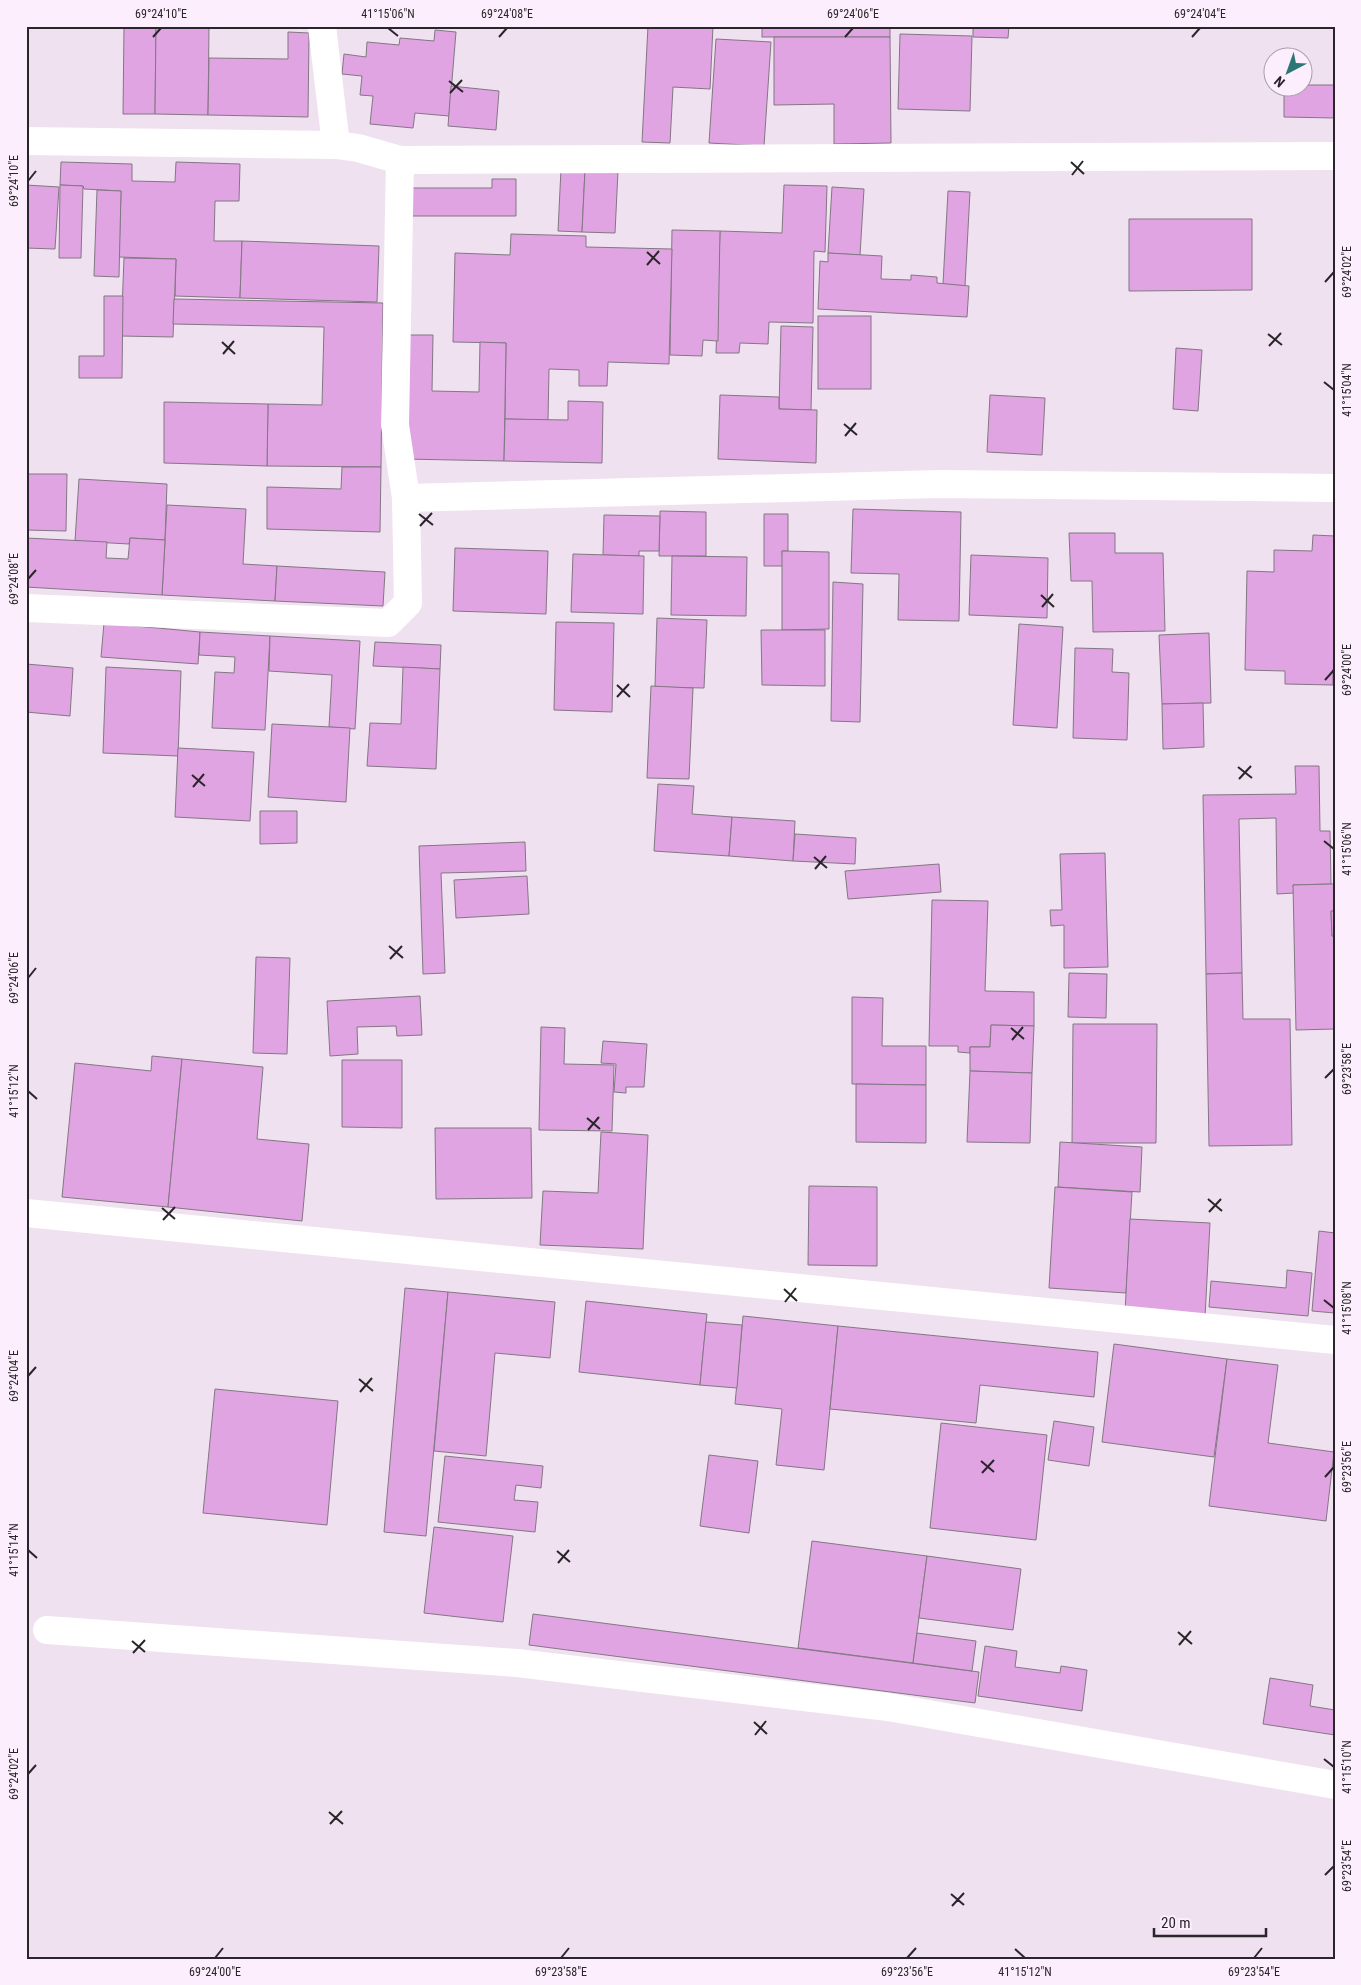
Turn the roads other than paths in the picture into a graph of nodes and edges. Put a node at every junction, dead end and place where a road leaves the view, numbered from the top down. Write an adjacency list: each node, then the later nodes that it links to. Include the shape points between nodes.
1 (322, 26): 3 (street)
2 (26, 141): 3 (street)
3 (336, 145): 5 (street)
4 (1335, 156): 5 (street)
5 (400, 160): 7 (street, via 395,425)
6 (1335, 488): 7 (street, via 939,484)
7 (406, 498): 8 (street, via 408,603 388,623)
8 (26, 608)
9 (26, 1213): 10 (street)
10 (1335, 1340)
11 (47, 1630): 12 (street, via 517,1663 879,1706)
12 (1335, 1786)

